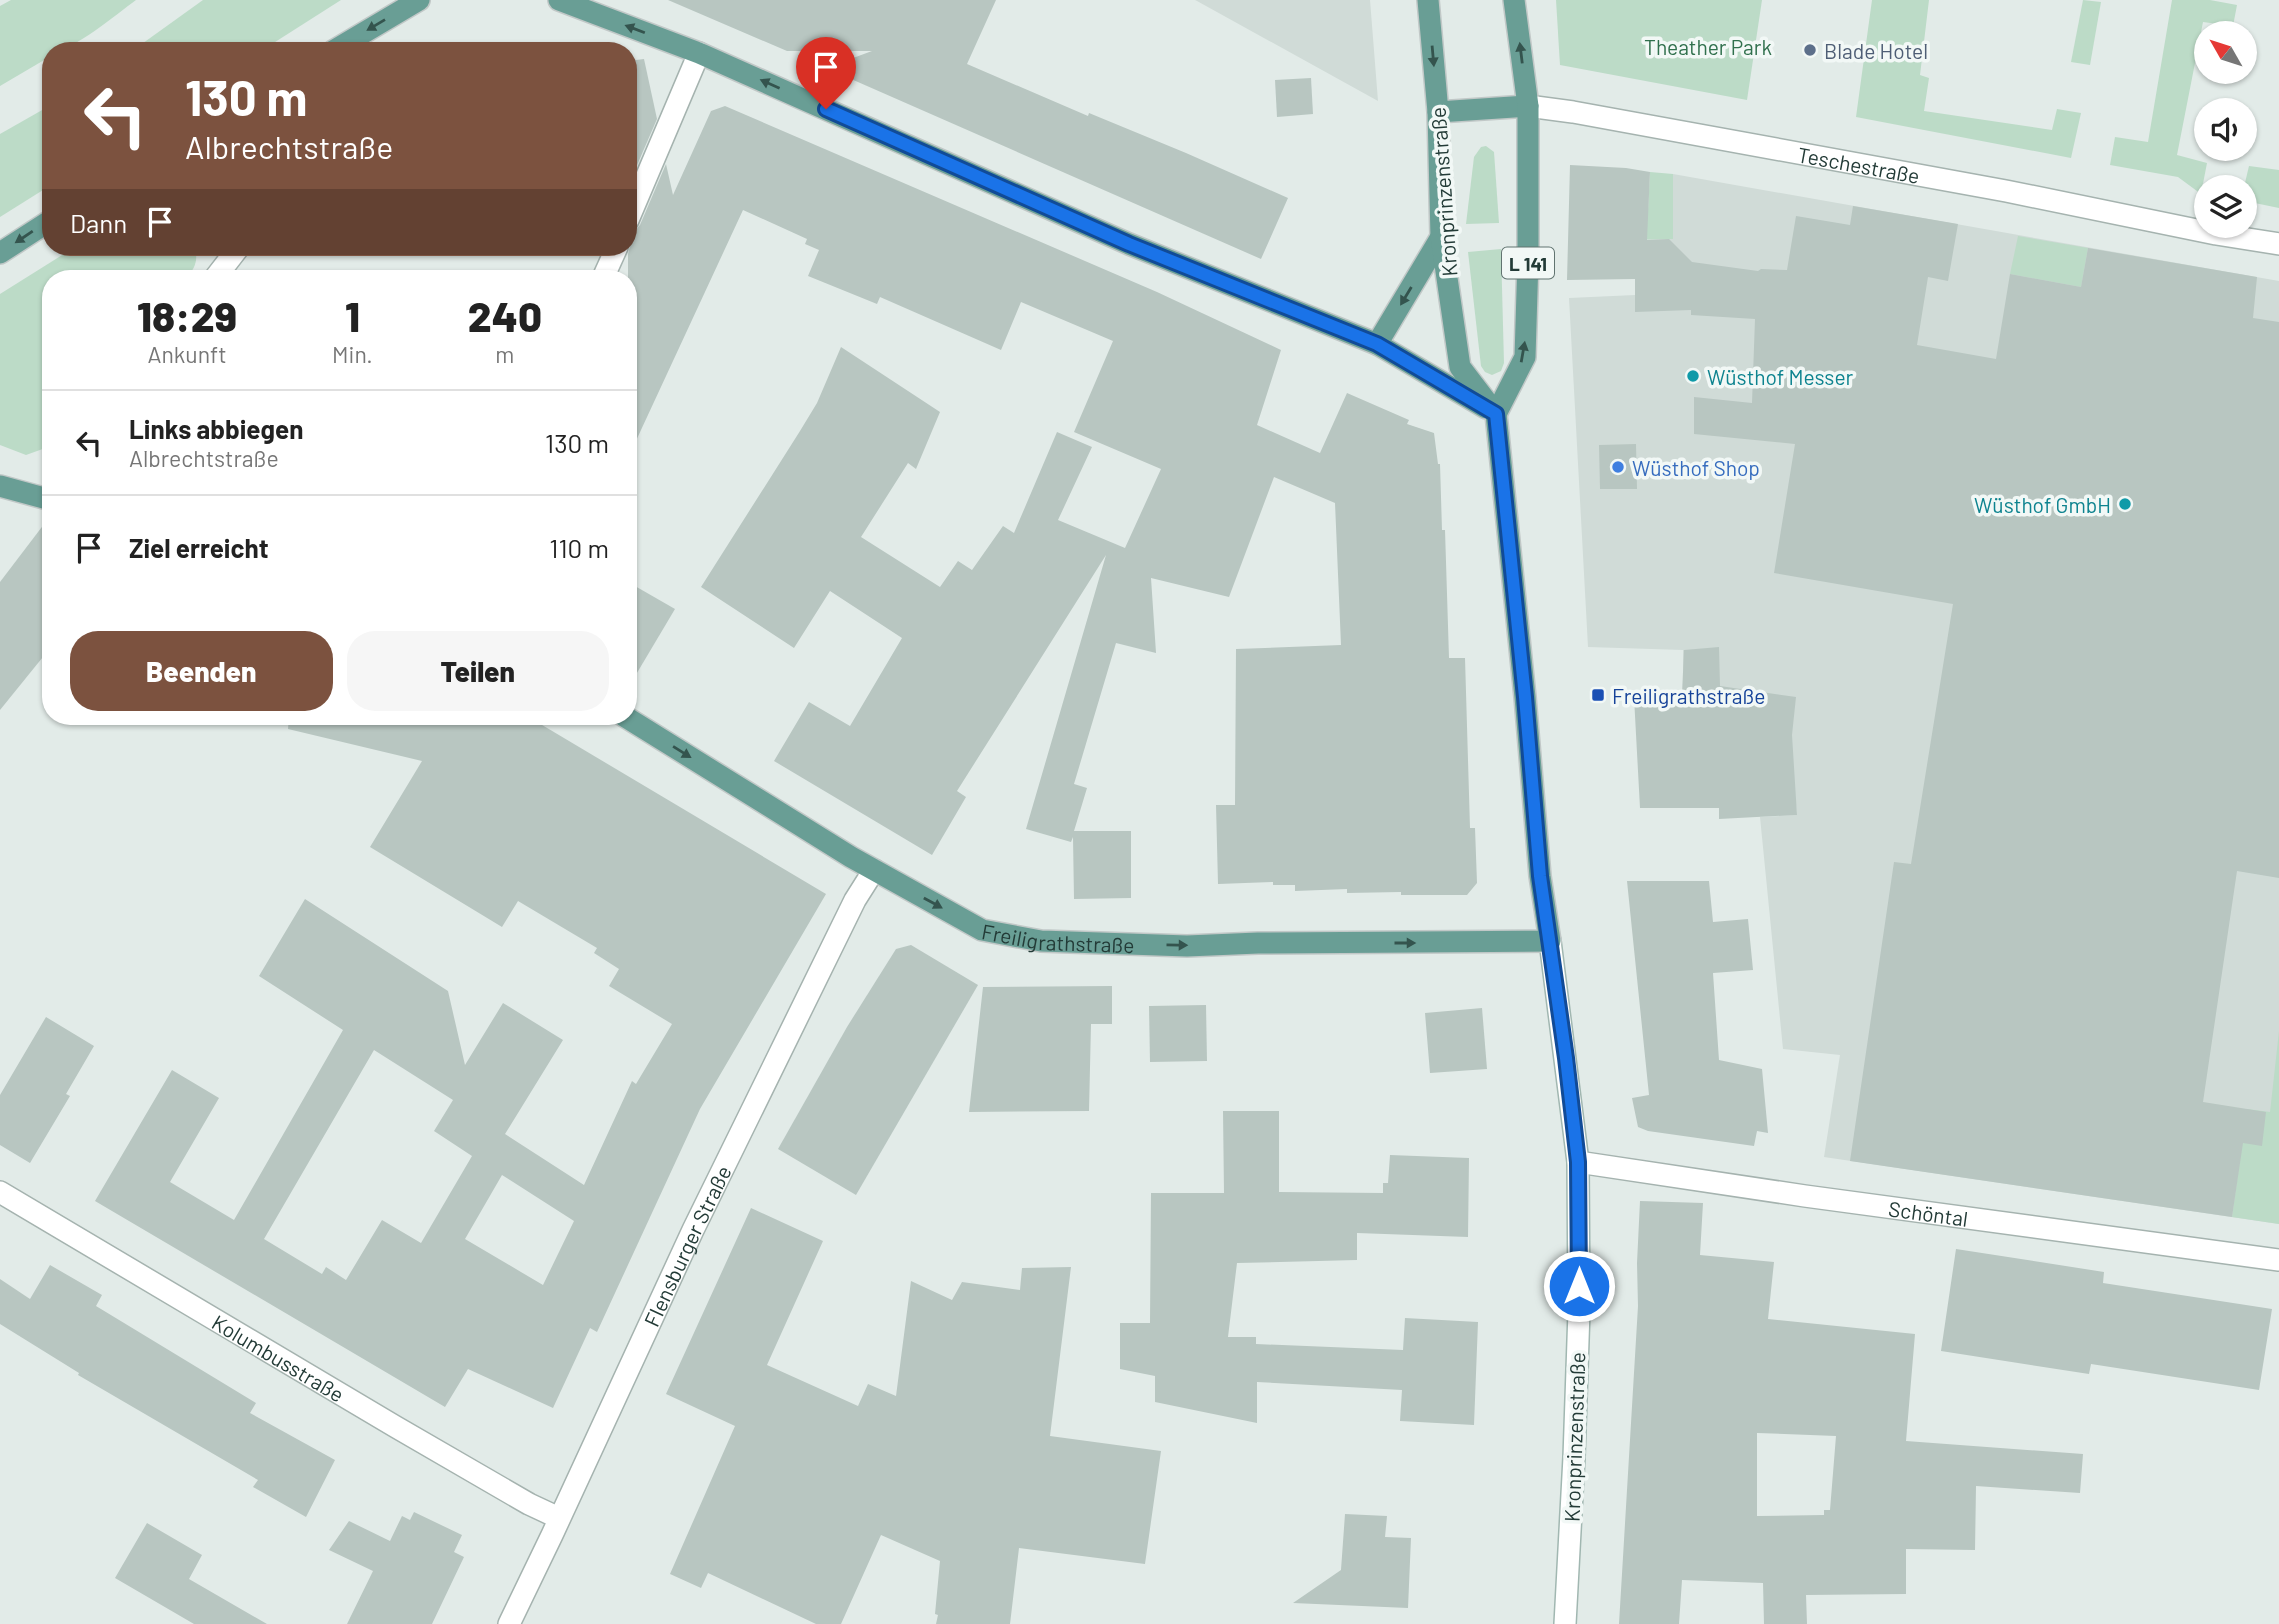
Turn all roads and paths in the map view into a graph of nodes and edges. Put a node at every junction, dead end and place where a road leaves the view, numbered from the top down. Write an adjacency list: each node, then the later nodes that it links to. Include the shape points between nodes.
1 (419, 0): 5 (main road, one-way to 5)
2 (559, 0): 6 (main road, one-way to 2)
3 (1428, 0): 8 (main road, Kronprinzenstraße, one-way to 8)
4 (1514, 0): 7 (main road, L 141, one-way to 4)
5 (349, 42)
6 (699, 53): 9 (street); 16 (main road, one-way to 6, via 1129,244)
7 (1528, 106): 8 (main road, Teschestraße); 12 (street, Teschestraße); 17 (main road, L 141, one-way to 7, via 1525,357)
8 (1438, 112): 11 (main road, Kronprinzenstraße)
9 (637, 198)
10 (42, 226): 13 (main road, one-way to 13)
11 (1441, 237): 16 (main road, one-way to 16); 17 (main road, Kronprinzenstraße, via 1460,368)
12 (2279, 244)
13 (0, 253)
14 (232, 256): 15 (street)
15 (221, 270)
16 (1377, 344): 17 (main road)
17 (1496, 414): 22 (main road, Kronprinzenstraße)
18 (0, 486): 19 (main road)
19 (42, 494)
20 (637, 724): 21 (main road, Freiligrathstraße, one-way to 21)
21 (873, 870): 22 (main road, Freiligrathstraße, one-way to 22, via 982,930 1041,942 1187,946); 26 (street, Flensburger Straße, via 699,1219)
22 (1550, 941): 23 (street, Kronprinzenstraße)
23 (1578, 1162): 25 (street, Schöntal); 28 (street, Kronprinzenstraße, via 1579,1311)
24 (0, 1192): 26 (street, Kolumbusstraße)
25 (2279, 1260)
26 (559, 1518): 27 (street, Flensburger Straße)
27 (509, 1624)
28 (1565, 1624)

